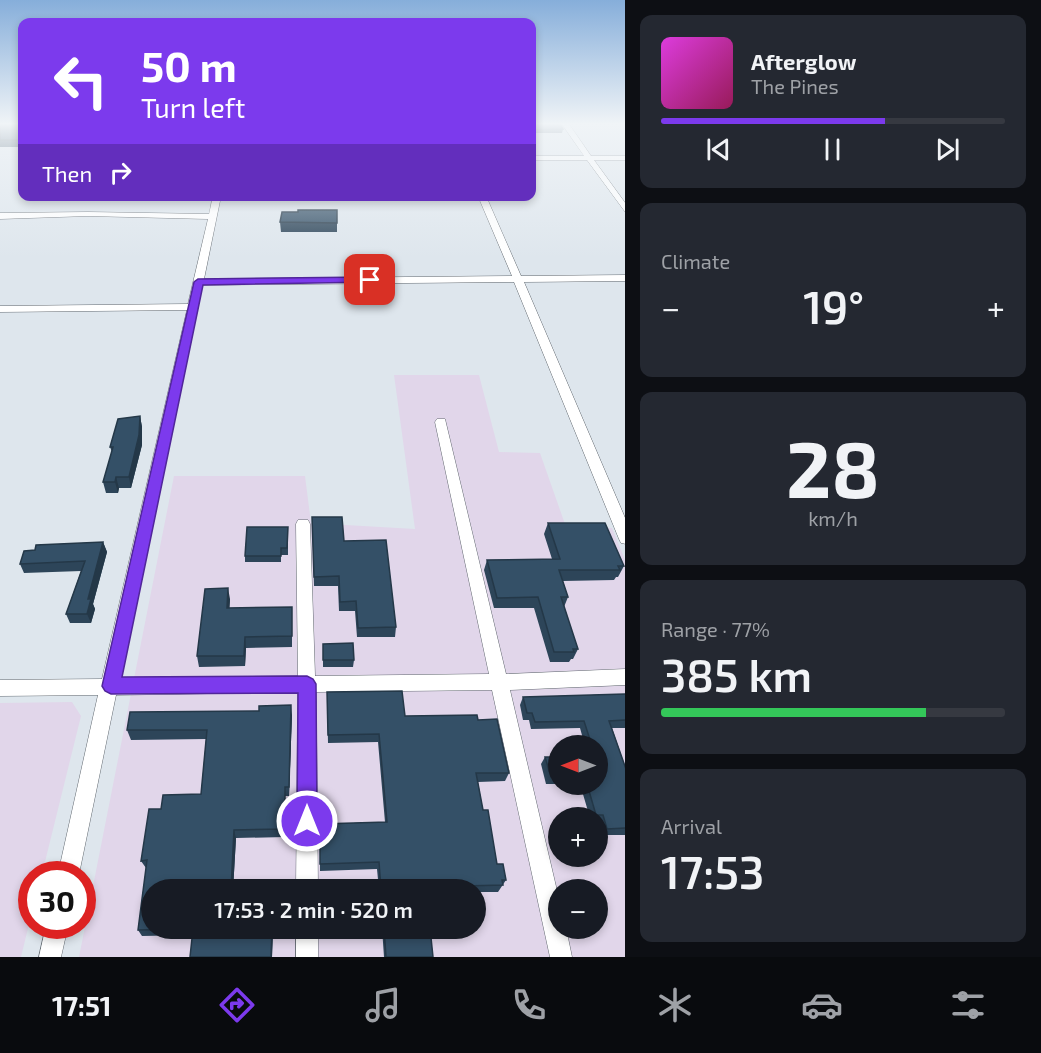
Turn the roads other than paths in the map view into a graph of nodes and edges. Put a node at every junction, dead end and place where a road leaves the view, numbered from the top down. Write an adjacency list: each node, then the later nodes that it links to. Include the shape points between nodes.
1 (594, 169): 4 (street)
2 (216, 201): 6 (street)
3 (484, 201): 8 (street)
4 (625, 210)
5 (0, 216): 6 (street)
6 (213, 217): 9 (street)
7 (625, 278): 8 (street)
8 (518, 279): 9 (street); 14 (street)
9 (198, 282): 10 (street)
10 (192, 307): 11 (street); 18 (street)
11 (0, 309)
12 (441, 422): 16 (street)
13 (303, 524): 17 (street)
14 (625, 537)
15 (625, 677): 16 (street)
16 (499, 682): 17 (street); 26 (street)
17 (307, 684): 18 (street); 21 (street)
18 (111, 686): 19 (street); 20 (street)
19 (0, 688)
20 (71, 861)
21 (307, 879)
22 (54, 939): 24 (street)
23 (307, 939): 25 (street)
24 (50, 957)
25 (307, 957)
26 (561, 957)

